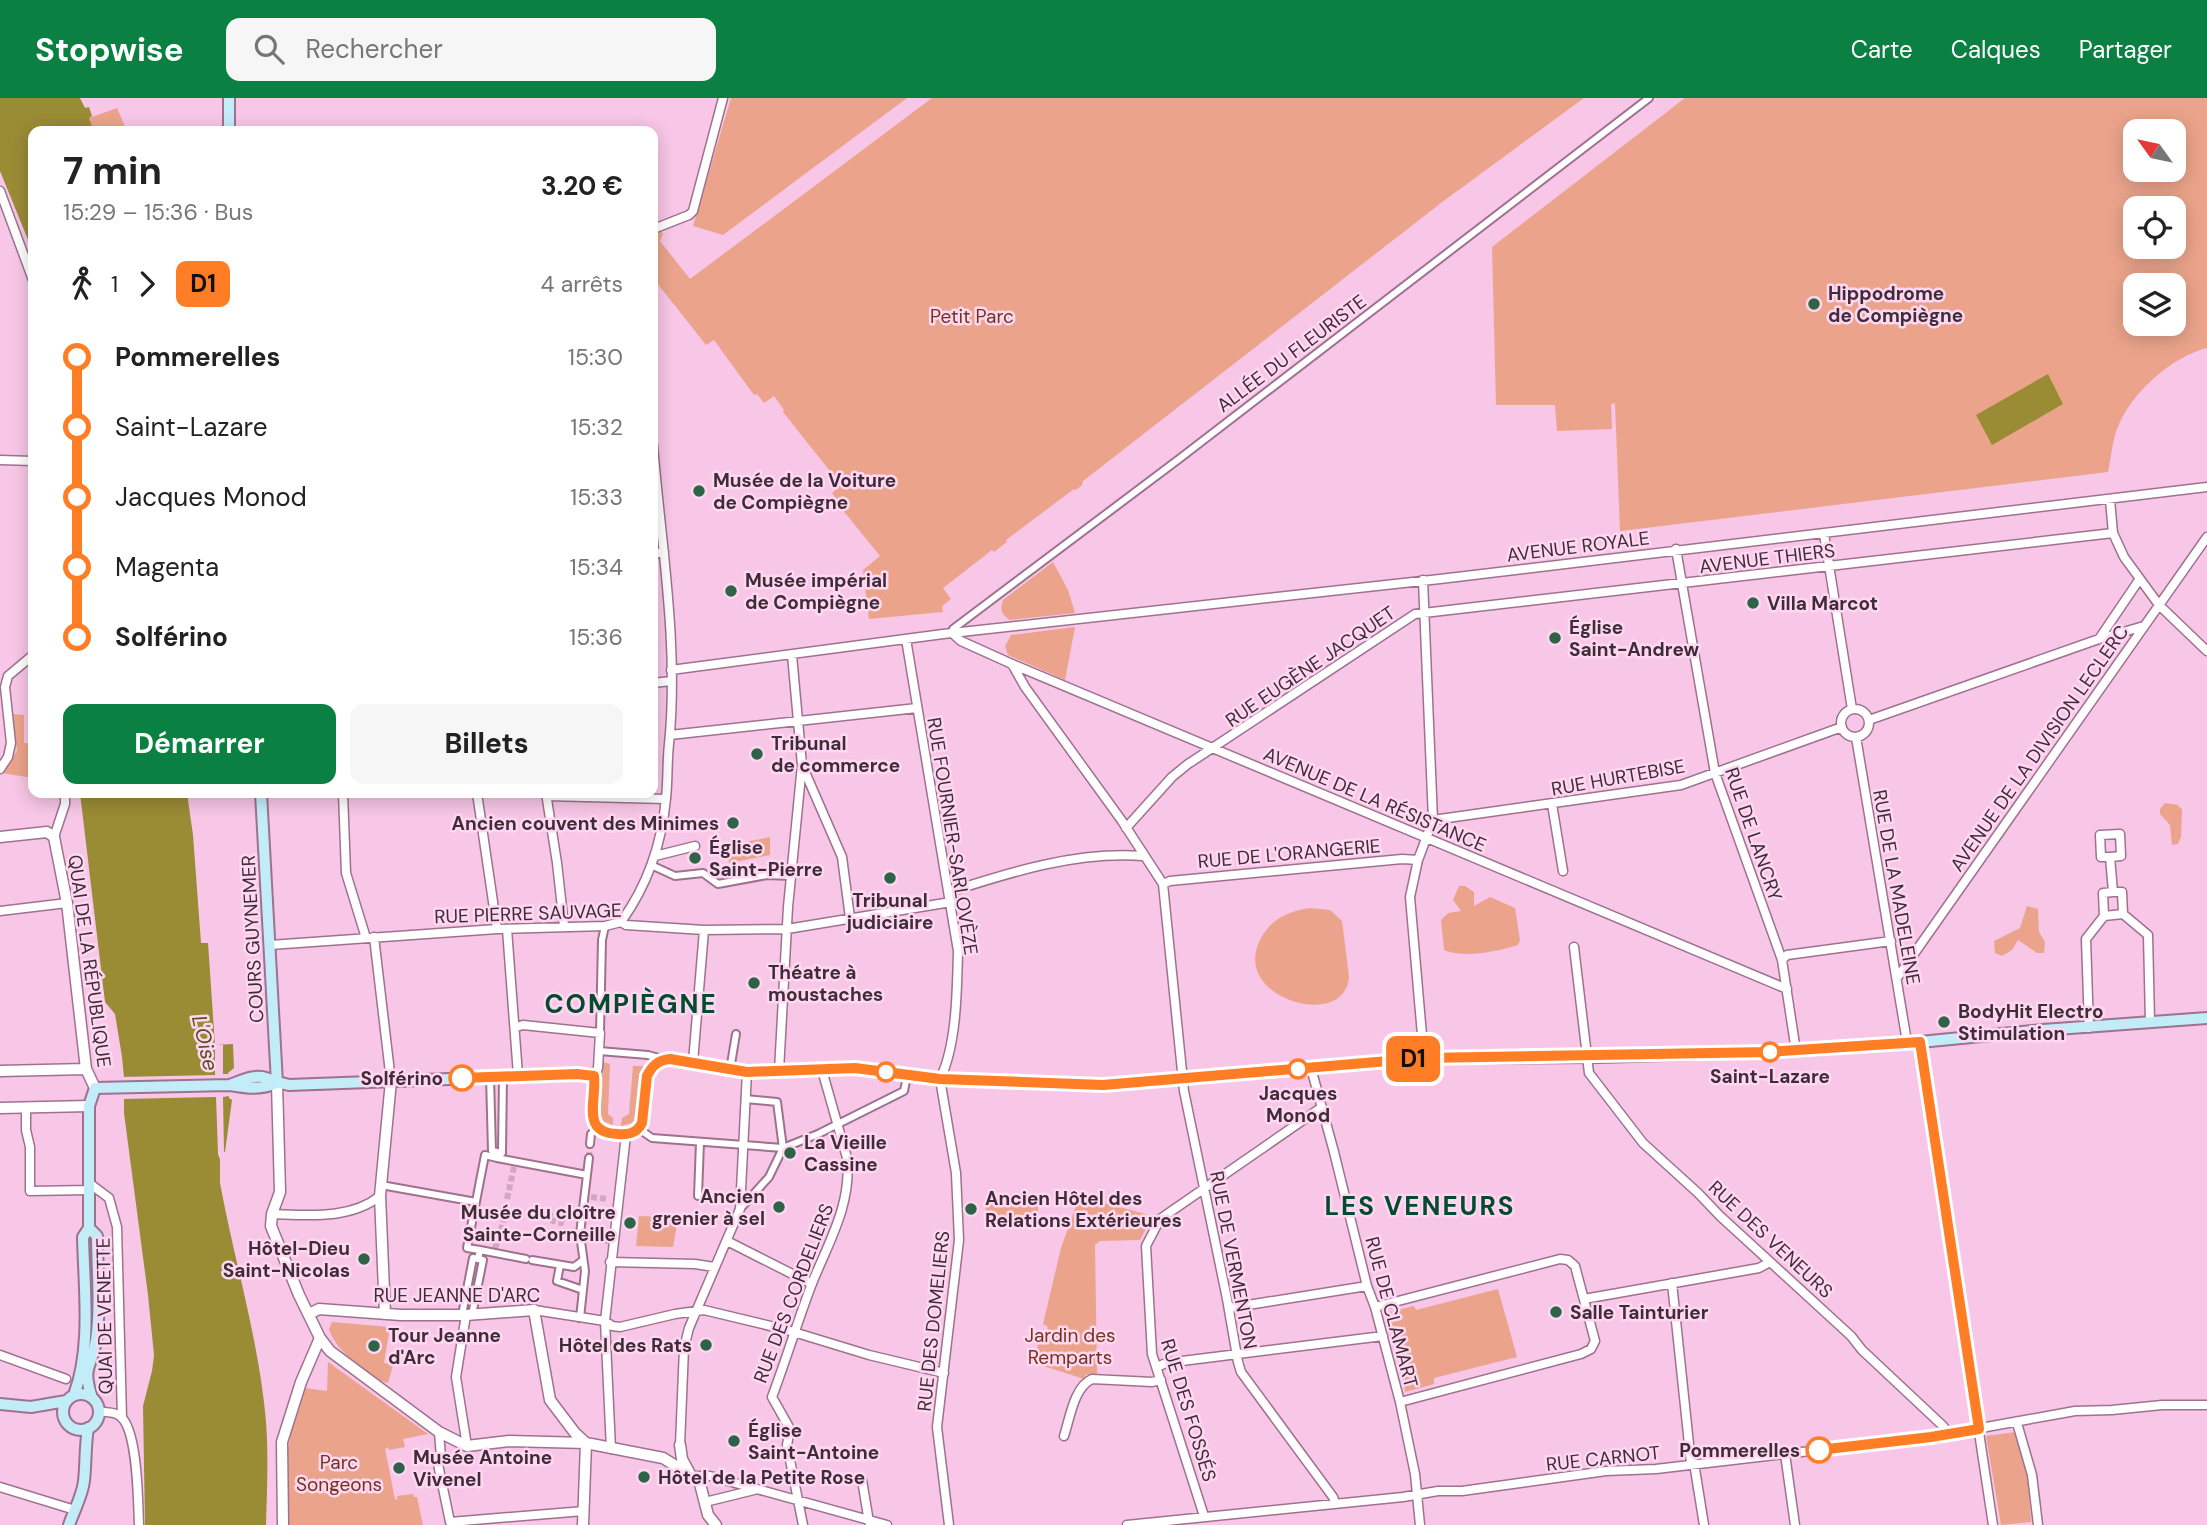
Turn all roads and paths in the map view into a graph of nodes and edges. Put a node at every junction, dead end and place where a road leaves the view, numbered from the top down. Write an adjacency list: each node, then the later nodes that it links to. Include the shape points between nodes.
1 (229, 98): 4 (main road)
2 (723, 98): 6 (street, via 693,211)
3 (1649, 98): 26 (street, ALLÉE DU FLEURISTE, via 953,628)
4 (229, 126)
5 (0, 191): 7 (street)
6 (658, 227)
7 (28, 267)
8 (0, 460): 9 (street)
9 (28, 461)
10 (2207, 487): 12 (street, AVENUE ROYALE)
11 (658, 494): 17 (street)
12 (2110, 500): 13 (street); 14 (street, AVENUE ROYALE)
13 (2113, 533): 19 (street, AVENUE THIERS); 21 (street)
14 (1824, 534): 16 (street, AVENUE ROYALE); 19 (street)
15 (2207, 537): 23 (street, AVENUE DE LA DIVISION LECLERC)
16 (1676, 549): 20 (street, AVENUE ROYALE); 22 (street, RUE DE LANCRY)
17 (664, 552): 18 (street); 33 (street)
18 (658, 553)
19 (1830, 566): 22 (street, AVENUE THIERS); 37 (street)
20 (1423, 580): 24 (street); 26 (street, AVENUE ROYALE)
21 (2140, 580): 23 (street); 28 (street)
22 (1682, 583): 24 (street, AVENUE THIERS); 46 (street, RUE DE LANCRY)
23 (2159, 606): 25 (street, AVENUE DE LA DIVISION LECLERC); 29 (street)
24 (1424, 613): 43 (street, RUE EUGÈNE JACQUET, via 1415,614); 55 (street)
25 (2145, 625): 28 (street); 89 (street, AVENUE DE LA DIVISION LECLERC)
26 (953, 633): 27 (street, AVENUE ROYALE); 32 (street, AVENUE DE LA RÉSISTANCE)
27 (906, 639): 30 (street, AVENUE ROYALE); 36 (street, RUE FOURNIER-SARLOVÈZE)
28 (2099, 639): 38 (street)
29 (2207, 650)
30 (792, 655): 33 (street, AVENUE ROYALE); 39 (street)
31 (28, 658): 45 (street, via 8,676 5,687 11,743)
32 (1012, 664): 43 (street, AVENUE DE LA RÉSISTANCE); 56 (street)
33 (671, 670): 34 (street)
34 (671, 681): 35 (street); 41 (street)
35 (658, 682)
36 (917, 708): 39 (street); 69 (street, RUE FOURNIER-SARLOVÈZE)
37 (1852, 709): 38 (street, via 1861,710); 40 (street, via 1842,718)
38 (1869, 720): 42 (street, via 1867,731)
39 (798, 721): 41 (street); 44 (street)
40 (1842, 727): 42 (street); 46 (street, RUE HURTEBISE)
41 (670, 735): 53 (street)
42 (1856, 737): 85 (street, RUE DE LA MADELEINE)
43 (1214, 748): 56 (street, RUE EUGÈNE JACQUET, via 1172,777); 59 (street, AVENUE DE LA RÉSISTANCE)
44 (802, 765): 67 (street); 76 (street, via 842,857)
45 (0, 769)
46 (1715, 773): 54 (street, RUE HURTEBISE, via 1681,785); 88 (street, RUE DE LANCRY)
47 (65, 798): 58 (street)
48 (261, 798): 86 (main road, COURS GUYNEMER)
49 (343, 798): 84 (street, via 346,873)
50 (479, 798): 80 (street)
51 (547, 798): 78 (street)
52 (642, 798): 53 (street)
53 (666, 799): 64 (street)
54 (1552, 804): 55 (street, RUE HURTEBISE); 66 (street)
55 (1433, 820): 59 (street)
56 (1128, 831): 61 (street, RUE EUGÈNE JACQUET); 62 (street)
57 (0, 837): 58 (street, via 47,832)
58 (54, 837): 72 (street, QUAI DE LA RÉPUBLIQUE)
59 (1427, 839): 65 (street); 90 (street, AVENUE DE LA RÉSISTANCE)
60 (695, 846): 64 (street)
61 (1119, 854): 62 (street); 69 (street, via 1023,869)
62 (1143, 856): 68 (street)
63 (2110, 857): 70 (street)
64 (653, 860): 67 (street, via 675,876 703,873 718,884 767,875); 77 (street)
65 (1418, 860): 68 (street, RUE DE L'ORANGERIE); 102 (street, via 1410,897)
66 (1563, 871)
67 (791, 876): 82 (street)
68 (1163, 884): 118 (street, RUE DE VERMENTON)
69 (949, 892): 71 (street, RUE FOURNIER-SARLOVÈZE)
70 (2113, 892): 74 (street, via 2122,892); 75 (street, via 2103,893)
71 (951, 902): 76 (street, RUE PIERRE SAUVAGE); 117 (street, RUE FOURNIER-SARLOVÈZE, via 958,951 957,997)
72 (67, 903): 73 (street); 106 (street, QUAI DE LA RÉPUBLIQUE)
73 (0, 911)
74 (2123, 914): 75 (street); 92 (street, via 2148,935)
75 (2104, 916): 94 (street, via 2086,939)
76 (850, 918): 82 (street, RUE PIERRE SAUVAGE)
77 (621, 922): 79 (street, RUE PIERRE SAUVAGE); 83 (street, RUE PIERRE SAUVAGE)
78 (564, 926): 79 (street, RUE PIERRE SAUVAGE); 81 (street, RUE PIERRE SAUVAGE)
79 (605, 926): 95 (street)
80 (497, 929): 81 (street, RUE PIERRE SAUVAGE); 84 (street, RUE PIERRE SAUVAGE)
81 (507, 929): 93 (street)
82 (787, 929): 83 (street, RUE PIERRE SAUVAGE); 110 (street)
83 (704, 930): 104 (street)
84 (370, 937): 86 (street, RUE PIERRE SAUVAGE); 119 (street)
85 (1891, 941): 88 (street, via 1787,955); 89 (street, RUE DE LA MADELEINE)
86 (271, 945): 120 (main road, COURS GUYNEMER)
87 (1574, 947): 101 (street, RUE DES VENEURS)
88 (1782, 960): 90 (street, RUE DE LANCRY)
89 (1897, 978): 97 (street, RUE DE LA MADELEINE)
90 (1787, 989): 100 (street, RUE DE LANCRY)
91 (2207, 1018): 92 (main road)
92 (2150, 1022): 94 (main road)
93 (516, 1027): 95 (street); 114 (street)
94 (2089, 1028): 98 (main road)
95 (600, 1033): 99 (street)
96 (736, 1034): 107 (street)
97 (1907, 1042): 98 (main road); 100 (main road)
98 (1920, 1042): 197 (street)
99 (599, 1051): 103 (street); 115 (street)
100 (1796, 1051): 101 (main road)
101 (1586, 1057): 102 (main road); 159 (street, RUE DES VENEURS, via 1589,1073 1629,1127)
102 (1424, 1058): 105 (main road)
103 (664, 1060): 104 (main road); 129 (main road, via 647,1076)
104 (693, 1062): 107 (main road)
105 (1311, 1068): 118 (main road); 124 (street, RUE DE CLAMART)
106 (86, 1069): 109 (street); 121 (street, QUAI DE LA RÉPUBLIQUE)
107 (730, 1070): 111 (main road)
108 (822, 1070): 110 (main road); 116 (main road, via 855,1068); 127 (street, RUE DES CORDELIERS)
109 (0, 1071)
110 (779, 1071): 111 (main road)
111 (747, 1072): 122 (street)
112 (490, 1076): 113 (main road); 119 (main road); 135 (street, via 492,1151)
113 (503, 1076): 114 (main road); 135 (street, via 502,1153)
114 (518, 1076): 115 (main road)
115 (594, 1076): 128 (main road)
116 (907, 1076): 117 (main road); 127 (street, via 904,1091)
117 (940, 1079): 118 (main road, via 1103,1085); 182 (street, RUE DES DOMELIERS, via 956,1173 959,1240)
118 (1183, 1079): 140 (street, RUE DE VERMENTON)
119 (391, 1081): 120 (main road); 138 (street)
120 (277, 1083): 121 (main road, via 245,1089 230,1085); 145 (street, via 280,1192)
121 (95, 1088): 123 (main road)
122 (745, 1099): 133 (street); 134 (street, via 777,1102)
123 (89, 1106): 126 (street); 139 (main road)
124 (1322, 1107): 140 (street, RUE DES FOSSÉS); 164 (street, RUE DE CLAMART)
125 (0, 1108): 126 (street)
126 (26, 1108): 139 (street, via 30,1191)
127 (837, 1125): 134 (street); 163 (street, RUE DES CORDELIERS, via 848,1158 846,1202)
128 (597, 1128): 130 (main road); 132 (street)
129 (639, 1129): 130 (main road); 131 (street, via 652,1138)
130 (626, 1135): 152 (street, via 613,1199)
131 (701, 1142): 133 (street); 142 (street, via 698,1196)
132 (590, 1144)
133 (742, 1145): 134 (street); 142 (street)
134 (783, 1148): 144 (street, via 769,1177)
135 (497, 1155): 137 (street, via 514,1164); 143 (street, via 485,1155)
136 (589, 1158): 137 (street)
137 (587, 1175): 147 (street)
138 (381, 1185): 141 (street); 143 (street)
139 (89, 1187): 148 (main road); 193 (street, QUAI DE VENETTE, via 108,1198 117,1227)
140 (1205, 1190): 168 (street, RUE DE VERMENTON); 181 (street, RUE DES FOSSÉS, via 1160,1219 1146,1247 1152,1354)
141 (380, 1196): 145 (street, via 371,1204 334,1214); 172 (street)
142 (740, 1199): 144 (street)
143 (476, 1202): 155 (street, via 467,1248)
144 (740, 1209): 153 (street)
145 (272, 1214): 171 (street, via 271,1226)
146 (572, 1219): 147 (street)
147 (582, 1221): 149 (street)
148 (89, 1228): 185 (main road, via 83,1237 85,1333 80,1380); 186 (main road, via 97,1236 96,1343 86,1368)
149 (580, 1234): 150 (street); 157 (street)
150 (589, 1236)
151 (603, 1238): 152 (street)
152 (613, 1239): 158 (street)
153 (727, 1241): 161 (street); 163 (street)
154 (495, 1248): 156 (street)
155 (480, 1250): 156 (street); 173 (street, via 478,1259 483,1260)
156 (514, 1257): 160 (street)
157 (582, 1261): 160 (street, via 573,1267); 165 (street)
158 (610, 1262): 161 (street); 175 (street)
159 (1770, 1262): 162 (street, via 1759,1268); 199 (street, RUE DES VENEURS)
160 (560, 1265): 165 (street, via 557,1281)
161 (714, 1267): 170 (street)
162 (1672, 1283): 166 (street); 208 (street)
163 (812, 1284): 176 (street, RUE DES CORDELIERS)
164 (1367, 1286): 167 (street, RUE DE CLAMART); 168 (street)
165 (583, 1290): 174 (street)
166 (1584, 1299): 167 (street, via 1575,1266 1560,1259); 187 (street, via 1595,1341 1591,1349)
167 (1375, 1307): 177 (street, RUE DE CLAMART)
168 (1229, 1308): 179 (street, RUE DE VERMENTON)
169 (534, 1310): 173 (street, RUE JEANNE D'ARC); 174 (street, RUE JEANNE D'ARC); 201 (street, via 550,1399)
170 (697, 1310): 175 (street, RUE JEANNE D'ARC, via 620,1326); 176 (street); 202 (street, via 684,1348)
171 (309, 1314): 172 (street, RUE JEANNE D'ARC, via 319,1309); 178 (street)
172 (384, 1314): 173 (street, RUE JEANNE D'ARC)
173 (467, 1315): 203 (street, via 456,1377)
174 (580, 1318): 175 (street, RUE JEANNE D'ARC)
175 (605, 1321): 205 (street)
176 (795, 1334): 182 (street); 214 (street, RUE DES CORDELIERS, via 772,1397 790,1429 787,1445)
177 (1383, 1336): 179 (street); 187 (street, RUE DE CLAMART)
178 (320, 1338): 198 (street, via 341,1361); 226 (street, via 282,1441)
179 (1237, 1354): 181 (street); 216 (street, RUE DE VERMENTON, via 1241,1372)
180 (0, 1355): 183 (street)
181 (1157, 1367): 184 (street, RUE DES FOSSÉS)
182 (944, 1373): 231 (street, RUE DES DOMELIERS, via 937,1427)
183 (66, 1379)
184 (1161, 1380): 200 (street, via 1086,1381); 219 (street, RUE DES FOSSÉS)
185 (70, 1398): 186 (main road, via 84,1394); 190 (main road); 192 (main road)
186 (92, 1398): 191 (main road)
187 (1400, 1402): 213 (street, RUE DE CLAMART)
188 (0, 1404): 190 (main road)
189 (2207, 1405): 194 (street, RUE CARNOT, via 2075,1411)
190 (32, 1406): 192 (main road)
191 (99, 1410): 193 (street, QUAI DE VENETTE); 196 (main road)
192 (63, 1416): 195 (main road)
193 (122, 1418): 225 (street, QUAI DE VENETTE, via 134,1450)
194 (2017, 1423): 197 (street, RUE CARNOT); 237 (street, via 2032,1475)
195 (73, 1428): 196 (main road); 204 (main road)
196 (88, 1428): 204 (main road)
197 (1979, 1429): 199 (street, RUE CARNOT); 236 (street)
198 (439, 1432): 203 (street); 223 (street, via 438,1464)
199 (1949, 1434): 206 (street, RUE CARNOT)
200 (1064, 1436)
201 (586, 1443): 203 (street, via 509,1441); 205 (street); 218 (street)
202 (680, 1445): 207 (street); 209 (street, via 682,1459)
203 (467, 1446)
204 (84, 1449): 217 (main road, via 84,1481)
205 (611, 1449): 207 (street)
206 (1785, 1454): 208 (street, RUE CARNOT); 235 (street)
207 (663, 1458): 209 (street)
208 (1693, 1463): 213 (street, RUE CARNOT); 234 (street)
209 (692, 1474): 212 (street); 215 (street, via 701,1483)
210 (862, 1480): 221 (street)
211 (0, 1487): 217 (street)
212 (757, 1489): 214 (street); 215 (street)
213 (1417, 1494): 216 (street, RUE CARNOT); 233 (street, RUE DE CLAMART)
214 (799, 1500): 221 (street); 229 (street)
215 (705, 1502): 220 (street)
216 (1335, 1503): 219 (street, RUE CARNOT)
217 (75, 1510): 224 (main road)
218 (584, 1511): 223 (street); 227 (street)
219 (1204, 1516): 222 (street, RUE CARNOT)
220 (709, 1520): 228 (street)
221 (869, 1522): 230 (street)
222 (1170, 1523): 232 (street, RUE CARNOT)
223 (449, 1524)
224 (69, 1525)
225 (139, 1525)
226 (283, 1525)
227 (583, 1525)
228 (716, 1525)
229 (803, 1525)
230 (887, 1525)
231 (950, 1525)
232 (1127, 1525)
233 (1420, 1525)
234 (1704, 1525)
235 (1795, 1525)
236 (1993, 1525)
237 (2038, 1525)

